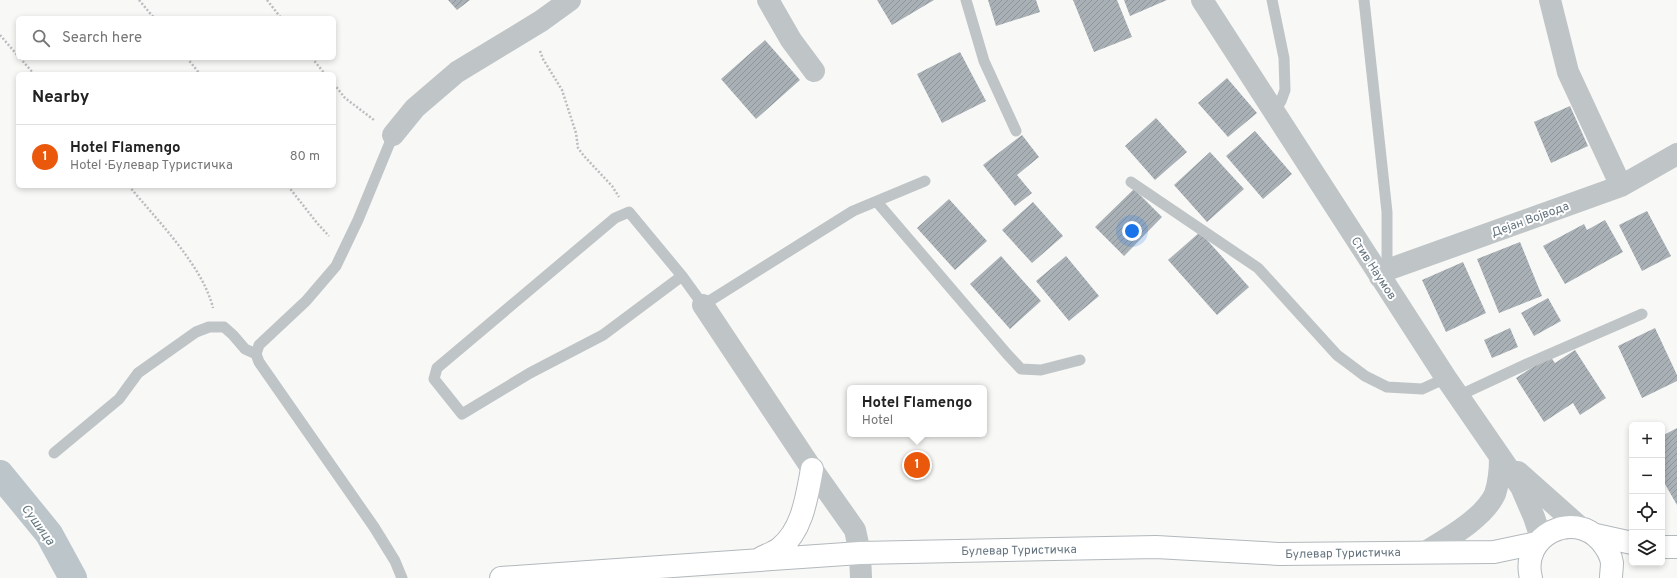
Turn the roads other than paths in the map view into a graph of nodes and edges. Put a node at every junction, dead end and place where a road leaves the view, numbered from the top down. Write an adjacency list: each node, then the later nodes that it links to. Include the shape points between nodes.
1 (570, 0): 11 (street, via 534,26 457,72 415,108)
2 (768, 0): 8 (street, via 791,40)
3 (966, 0): 10 (lane, via 984,61)
4 (1202, 0): 9 (street, Стив Наумов)
5 (1272, 0): 9 (lane, via 1284,58 1285,90 1282,101)
6 (1364, 0): 17 (lane, Стив Наумов, via 1387,212)
7 (1550, 0): 15 (street, via 1568,72)
8 (814, 71)
9 (1274, 112): 17 (street, Стив Наумов)
10 (1016, 131)
11 (393, 135): 21 (lane, via 336,266 306,301 259,345)
12 (1677, 154): 15 (street, Дејан Војвода)
13 (925, 181): 16 (lane)
14 (1132, 182): 23 (lane, via 1258,268 1337,355 1365,376 1387,387 1422,389)
15 (1621, 186): 17 (street, Дејан Војвода)
16 (877, 202): 19 (lane, via 853,211); 22 (lane, via 1021,369 1041,370)
17 (1384, 273): 23 (street, Стив Наумов)
18 (682, 276): 18 (lane, via 603,335 530,373 462,414 434,379 437,368 615,218 629,212); 19 (lane)
19 (703, 305): 27 (street)
20 (1642, 314): 24 (lane)
21 (256, 354): 25 (lane, via 245,349 224,327 209,327 196,332 138,373 119,399); 36 (lane, via 259,362 374,527 395,561)
22 (1080, 360)
23 (1446, 378): 24 (street, Стив Наумов)
24 (1458, 396): 26 (street, Стив Наумов)
25 (54, 453)
26 (1500, 457): 28 (street); 29 (street, Стив Наумов, via 1521,487 1534,517); 33 (street, via 1500,475 1494,495 1479,514)
27 (812, 469): 34 (street, via 855,530); 35 (main road, via 806,502 794,531 780,548)
28 (1589, 531): 29 (main road, Булевар Туристичка, via 1565,527 1553,530); 30 (main road); 40 (main road, via 1607,547 1612,562)
29 (1539, 541): 33 (main road, Булевар Туристичка, via 1494,552); 39 (main road, via 1532,550 1530,559)
30 (1629, 542)
31 (1665, 547): 32 (main road)
32 (1677, 547)
33 (1427, 552): 34 (main road, Булевар Туристичка, via 1279,554 1156,547)
34 (860, 553): 35 (main road, Булевар Туристичка); 38 (street)
35 (760, 559): 37 (main road, Булевар Туристичка)
36 (402, 578)
37 (501, 578)
38 (861, 578)
39 (1531, 578)
40 (1611, 578)

